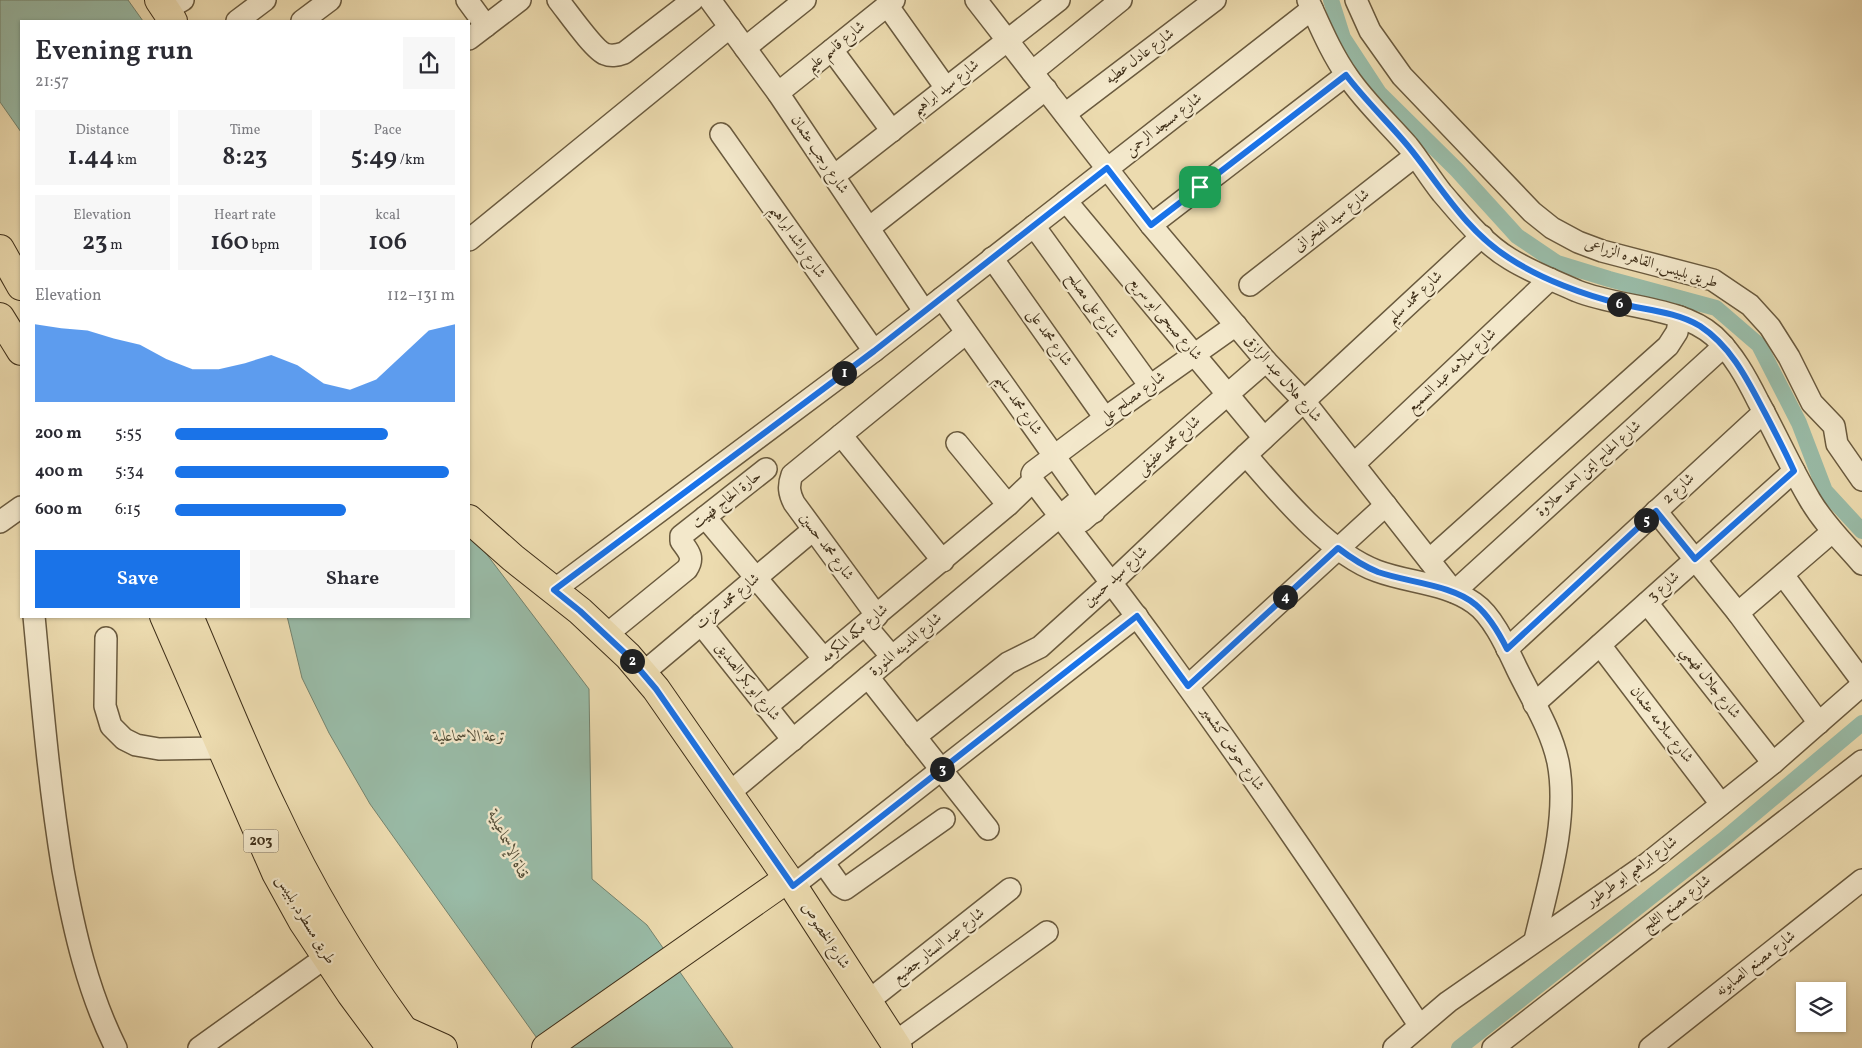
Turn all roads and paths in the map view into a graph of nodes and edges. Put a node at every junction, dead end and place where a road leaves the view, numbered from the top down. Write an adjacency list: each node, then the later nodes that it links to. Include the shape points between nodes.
1 (265, 0): 16 (street)
2 (330, 0): 17 (street)
3 (467, 0): 18 (street)
4 (520, 0): 18 (street)
5 (558, 0): 6 (street, via 593,45 603,54 615,56 624,53)
6 (692, 0)
7 (710, 0): 19 (street, شارع رجب عثمان)
8 (805, 0): 22 (street)
9 (976, 0): 21 (street, شارع هلال عبد الرازق)
10 (1059, 0): 21 (street, شارع سيد ابراهيم)
11 (1121, 0): 24 (street)
12 (1215, 0): 29 (street, شارع عادل عطيه)
13 (1356, 0): 71 (street, طريق بلبيس, القاهره الزراعى, via 1370,31 1402,76 1532,212 1552,228 1602,251 1714,280 1750,305 1770,327 1812,402 1834,426 1837,444)
14 (891, 3): 23 (street, شارع قاسم عليم); 26 (street)
15 (1310, 5): 25 (street); 33 (street, شارع مسجد الرحمن)
16 (238, 20)
17 (303, 20)
18 (486, 26): 20 (street)
19 (730, 27): 22 (street, شارع رجب عثمان); 40 (street)
20 (470, 38)
21 (1008, 40): 24 (street, شارع هلال عبد الرازق); 26 (street, شارع سيد ابراهيم)
22 (745, 48): 28 (street, شارع رجب عثمان)
23 (832, 50): 28 (street, شارع قاسم عليم); 30 (street)
24 (1032, 72): 27 (street, شارع هلال عبد الرازق)
25 (1346, 75): 32 (street); 36 (street)
26 (946, 88): 30 (street, شارع سيد ابراهيم)
27 (1046, 89): 29 (street, شارع هلال عبد الرازق); 38 (street)
28 (778, 93): 34 (street, شارع رجب عثمان)
29 (1065, 114): 33 (street, شارع هلال عبد الرازق)
30 (892, 131): 34 (street, شارع سيد ابراهيم)
31 (720, 134): 54 (street, شارع راشد ابراهيم)
32 (1415, 156): 39 (street, via 1441,191); 45 (street, شارع سيد الفخرانى)
33 (1107, 168): 35 (street, شارع مسجد الرحمن); 36 (street, شارع هلال عبد الرازق)
34 (834, 176): 38 (street, شارع رجب عثمان)
35 (1066, 201): 37 (street, شارع مسجد الرحمن); 55 (street, شارع صبحى ابو سريع)
36 (1151, 225): 50 (street, شارع هلال عبد الرازق)
37 (1034, 226): 42 (street, شارع مسجد الرحمن); 57 (street, شارع على مصلح)
38 (869, 228): 47 (street, شارع رجب عثمان)
39 (1482, 236): 43 (street, via 1509,259); 59 (street, شارع محمد سليم)
40 (470, 239)
41 (0, 249): 44 (main road)
42 (992, 258): 46 (street, شارع مسجد الرحمن); 61 (street, شارع محمد على)
43 (1550, 279): 49 (street, via 1618,304); 67 (street, شارع سلامه عبد السميع)
44 (20, 284)
45 (1250, 285)
46 (942, 298): 47 (street, شارع مسجد الرحمن); 51 (street, شارع محمد سليم)
47 (924, 311): 54 (street, شارع مسجد الرحمن)
48 (0, 317): 53 (main road)
49 (1680, 317): 52 (street, via 1699,326); 85 (street, via 1677,332 1668,346)
50 (1236, 325): 55 (street, شارع مصلح على); 56 (street, شارع هلال عبد الرازق)
51 (966, 333): 62 (street); 66 (street, شارع محمد سليم)
52 (1724, 346): 60 (street, via 1743,372); 92 (street, شارع الحاج ايمن احمد حلاوة)
53 (20, 349)
54 (874, 351): 91 (street, شارع مسجد الرحمن)
55 (1194, 355): 57 (street, شارع مصلح على); 58 (street, شارع صبحى ابو سريع)
56 (1266, 361): 58 (street, شارع محمد عفيفى); 59 (street, شارع هلال عبد الرازق)
57 (1150, 386): 61 (street, شارع مصلح على)
58 (1227, 394): 63 (street, شارع صبحى ابو سريع); 72 (street, شارع محمد عفيفى, via 1168,448)
59 (1304, 401): 63 (street, شارع سيد حسين); 67 (street, شارع هلال عبد الرازق)
60 (1764, 412): 69 (street); 76 (street, شارع 2)
61 (1105, 418): 66 (street, شارع مصلح على)
62 (841, 435): 81 (street, شارع محمد حسين, via 792,475 790,494); 86 (street)
63 (1264, 438): 65 (street, شارع سيد حسين)
64 (957, 442): 73 (street)
65 (1246, 455): 83 (street, via 1289,503); 90 (street, شارع سيد حسين)
66 (1054, 456): 70 (street, شارع مصلح على); 72 (street, شارع محمد سليم)
67 (1354, 464): 74 (street, شارع هلال عبد الرازق)
68 (766, 469): 77 (street, حارة الحاج فهيت)
69 (1794, 471): 82 (street); 84 (street, شارع 3)
70 (1032, 478): 73 (street, شارع مكه المكرمه); 80 (street, شارع حوض كشمير)
71 (1862, 480)
72 (1088, 504): 80 (street, شارع محمد عفيفى)
73 (1008, 505): 86 (street, شارع مكه المكرمه)
74 (1386, 505): 83 (street); 85 (street, شارع هلال عبد الرازق)
75 (20, 508): 79 (street)
76 (1656, 511): 84 (street); 104 (street, شارع 2)
77 (705, 517): 89 (street); 101 (street, حارة الحاج فهيت, via 681,536 692,560 687,569)
78 (470, 520): 91 (main road, شارع الخصوص)
79 (0, 522)
80 (1065, 524): 90 (street, شارع حوض كشمير); 105 (street, شارع المدينه المنورة)
81 (814, 530): 89 (street, شارع محمد عزت); 99 (street, شارع محمد حسين)
82 (1832, 532): 87 (street); 88 (street)
83 (1338, 548): 92 (street, via 1378,572); 110 (street)
84 (1695, 559): 93 (street, شارع 3); 94 (street)
85 (1429, 560): 92 (street, شارع هلال عبد الرازق)
86 (943, 561): 99 (street, شارع مكه المكرمه)
87 (1862, 564)
88 (1783, 574): 94 (street); 109 (street)
89 (757, 578): 100 (street, شارع محمد عزت); 106 (street)
90 (1110, 583): 95 (street, شارع حوض كشمير); 114 (street, شارع سيد حسين, via 1040,647 1008,663)
91 (554, 590): 101 (main road, شارع الخصوص)
92 (1454, 592): 104 (street, via 1475,603)
93 (1647, 603): 103 (street, شارع 3); 118 (street, شارع جلال فهمي)
94 (1738, 613): 113 (street)
95 (1137, 616): 110 (street, شارع حوض كشمير); 119 (street)
96 (34, 618): 136 (street, via 53,812 68,900 83,964)
97 (165, 618): 116 (main road, طريق مسطرد, بلبيس / 203)
98 (190, 618): 133 (main road, طريق مسطرد, بلبيس / 203, via 274,812)
99 (871, 620): 105 (street, شارع محمد حسين); 106 (street, شارع مكه المكرمه)
100 (701, 624): 107 (street, شارع محمد عزت); 112 (street, شارع ابو بكر الصديق)
101 (606, 635): 107 (main road, شارع الخصوص)
102 (106, 638): 116 (street, via 105,706 111,726 124,739 159,749)
103 (1600, 645): 111 (street, شارع 3); 121 (street, شارع سلامه عثمان)
104 (1507, 649): 111 (street)
105 (892, 657): 108 (street, شارع المدينه المنورة)
106 (824, 660): 112 (street, شارع مكه المكرمه)
107 (643, 674): 120 (main road, شارع الخصوص, via 678,718)
108 (868, 677): 114 (street); 115 (street, شارع المدينه المنورة)
109 (1862, 683): 113 (street, شارع ابراهيم ابو طرطور)
110 (1188, 686): 132 (street, شارع حوض كشمير, via 1321,876)
111 (1534, 704): 129 (street, via 1558,760 1561,785 1554,861)
112 (766, 707): 115 (street, شارع ابو بكر الصديق)
113 (1818, 723): 118 (street, شارع ابراهيم ابو طرطور)
114 (915, 737): 119 (street)
115 (793, 740): 120 (street, شارع المدينه المنورة)
116 (220, 748): 130 (main road, طريق مسطرد, بلبيس / 203, via 276,873)
117 (1862, 761): 135 (street, شارع مصنع الثلج)
118 (1772, 763): 121 (street, شارع ابراهيم ابو طرطور)
119 (942, 770): 123 (street); 124 (street)
120 (729, 793): 126 (main road, شارع الخصوص)
121 (1722, 804): 129 (street, شارع ابراهيم ابو طرطور, via 1648,863)
122 (944, 819): 124 (street, via 845,889)
123 (988, 830)
124 (824, 862): 126 (street)
125 (1862, 880): 141 (street, شارع مصنع الصابونه)
126 (790, 883): 131 (main road, شارع الخصوص); 139 (main road, via 756,900)
127 (1010, 889): 131 (street, شارع عبد الستار جضيع)
128 (1047, 932): 134 (street)
129 (1535, 940): 132 (street, شارع ابراهيم ابو طرطور)
130 (326, 957): 133 (main road, طريق مسطرد, بلبيس / 203, via 351,994); 137 (street)
131 (867, 1002): 134 (main road, شارع الخصوص)
132 (1419, 1025): 140 (street, شارع ابراهيم ابو طرطور)
133 (404, 1042): 138 (main road)
134 (896, 1045)
135 (1500, 1045)
136 (116, 1048)
137 (198, 1048)
138 (443, 1048)
139 (546, 1048)
140 (1394, 1048)
141 (1650, 1048)

